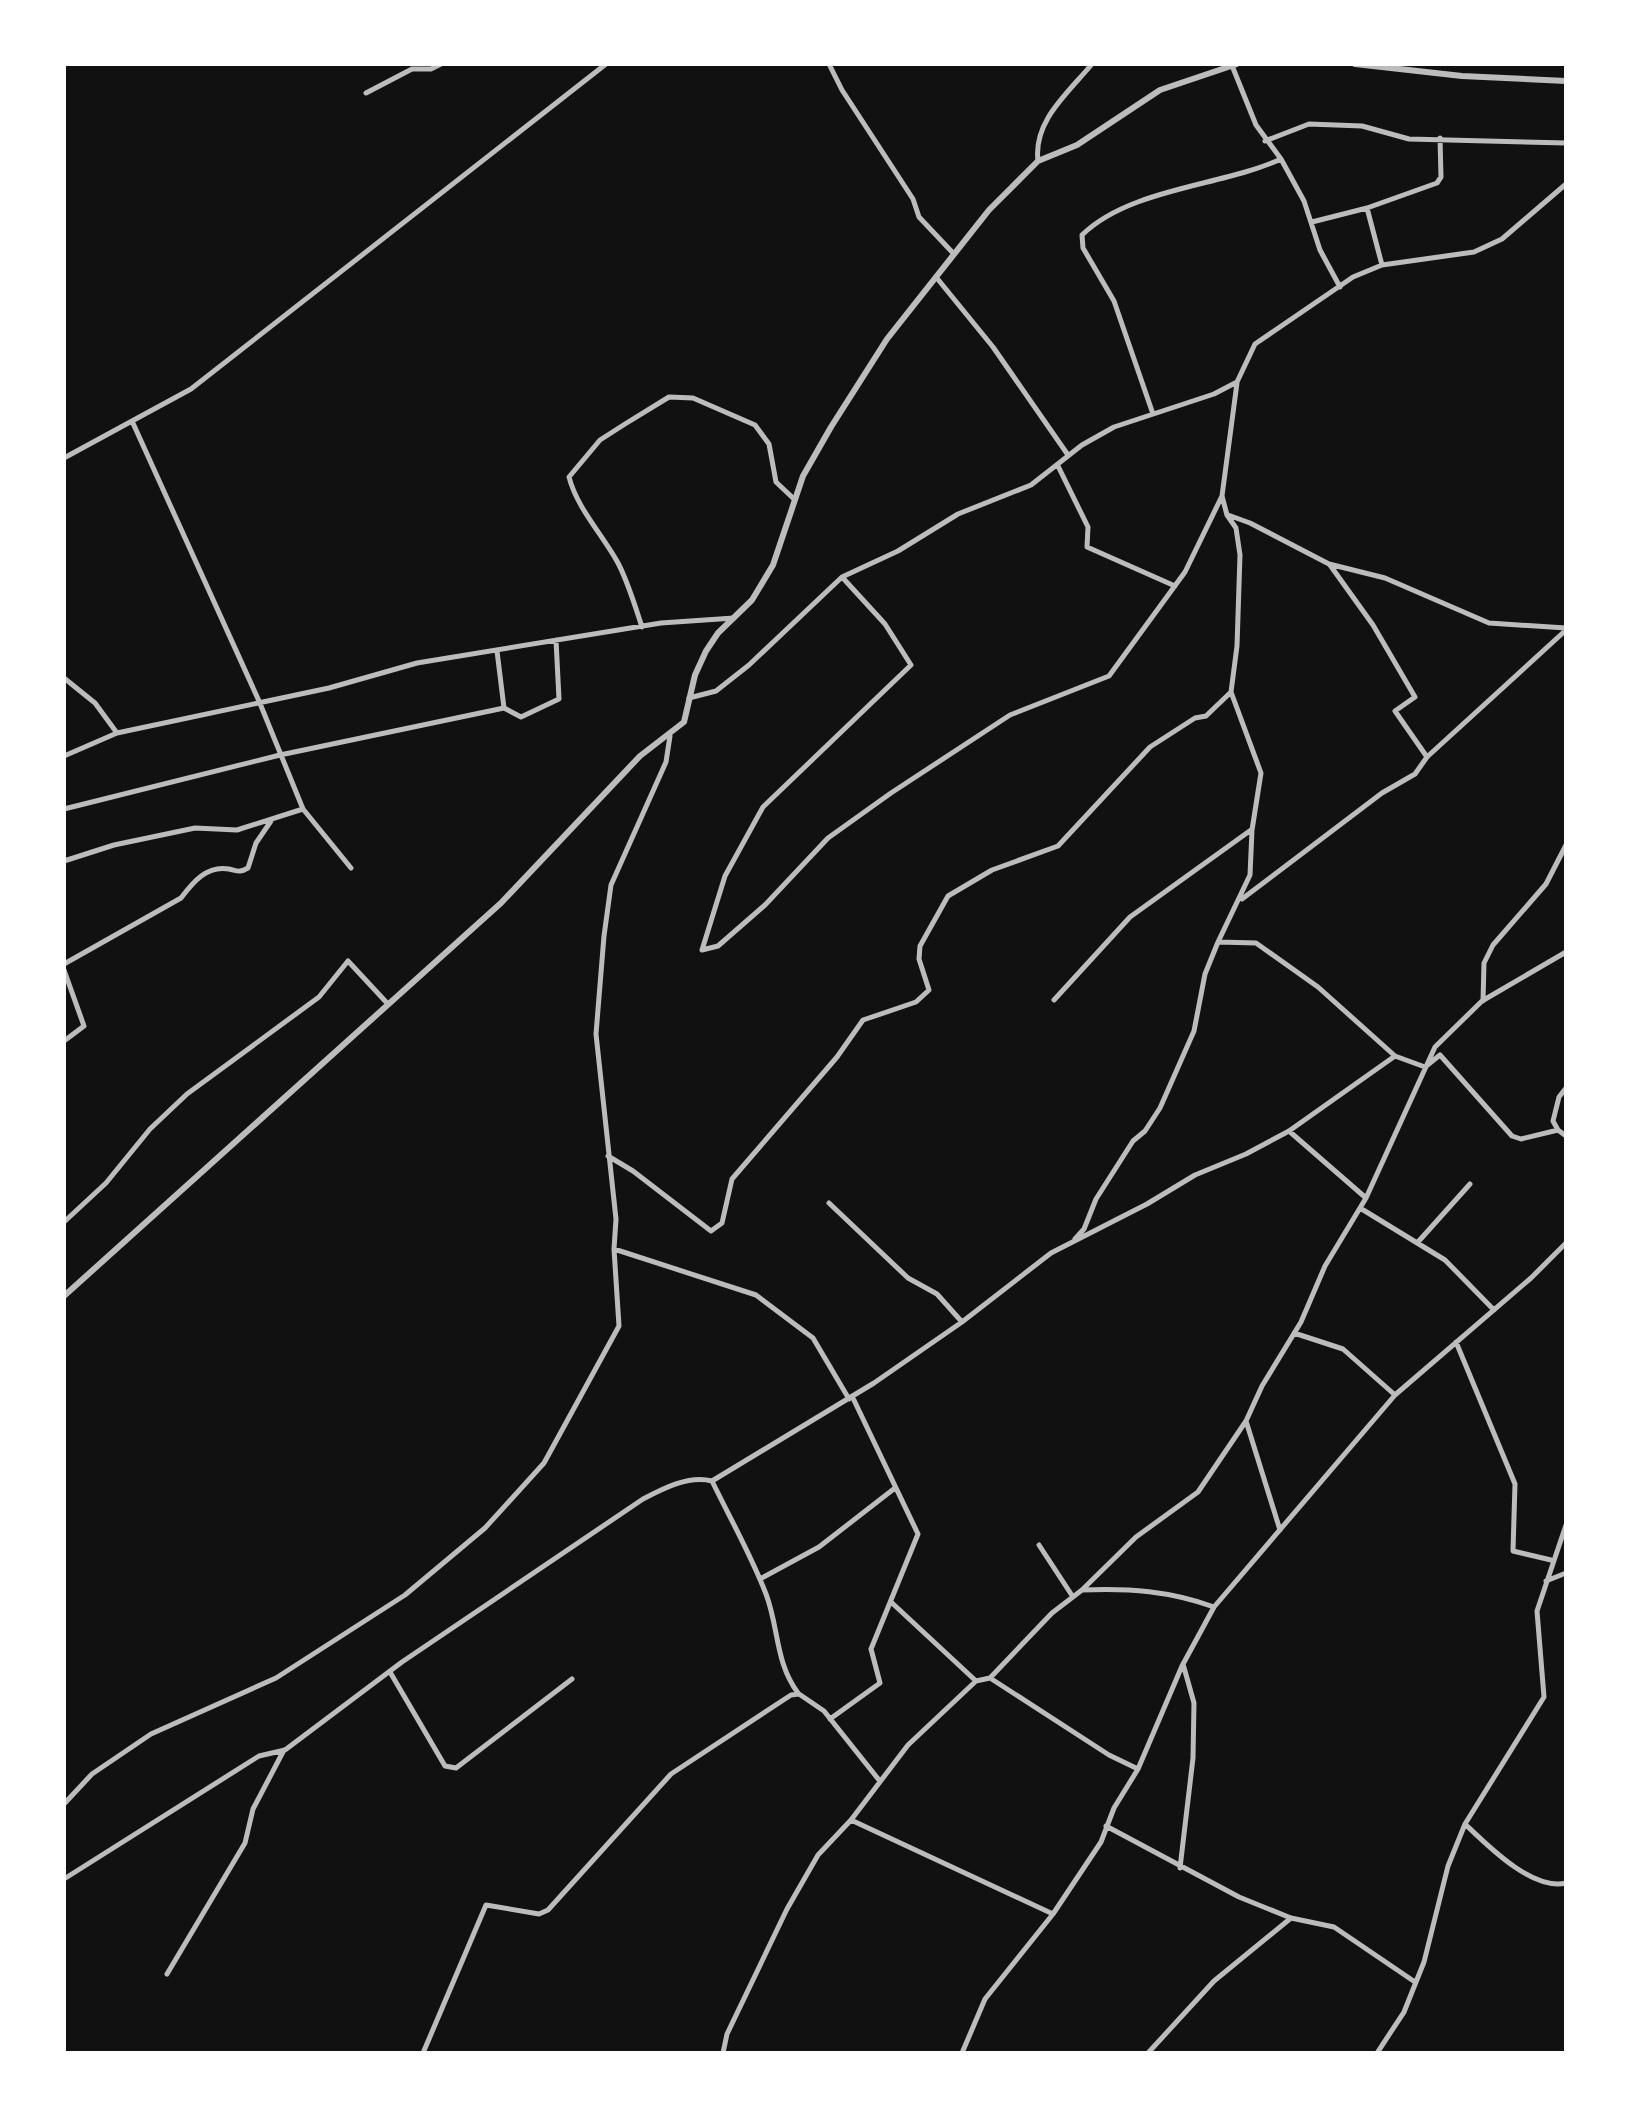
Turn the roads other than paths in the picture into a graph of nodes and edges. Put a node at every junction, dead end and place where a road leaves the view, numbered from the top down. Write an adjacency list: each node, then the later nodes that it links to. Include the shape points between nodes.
1 (441, 64): 7 (street)
2 (606, 64): 24 (street, via 191,389)
3 (829, 64): 18 (street, via 919,217)
4 (1092, 64): 14 (street, via 1041,127)
5 (1355, 64): 8 (street)
6 (1235, 66): 11 (street); 14 (street, via 1160,90 1077,145)
7 (418, 67): 9 (street)
8 (1566, 81)
9 (366, 93)
10 (1440, 138): 11 (street, via 1409,139 1362,126 1309,124); 12 (street); 16 (street, via 1437,183)
11 (1265, 141): 13 (street)
12 (1566, 143)
13 (1281, 159): 17 (street); 23 (street, via 1246,175 1172,190 1082,235 1083,248 1114,301)
14 (1038, 161): 18 (street)
15 (1566, 184): 19 (street, via 1502,239 1474,252)
16 (1367, 208): 17 (street); 19 (street)
17 (1312, 222): 21 (street)
18 (953, 253): 20 (street)
19 (1382, 265): 21 (street)
20 (935, 276): 25 (street, via 993,347); 29 (street, via 847,401)
21 (1340, 287): 22 (street, via 1255,344)
22 (1237, 382): 23 (street); 28 (street)
23 (1153, 414): 25 (street, via 1114,427)
24 (132, 421): 26 (street); 42 (street)
25 (1068, 455): 27 (street)
26 (64, 458)
27 (1058, 466): 32 (street, via 1031,485 958,514); 33 (street, via 1088,527 1087,547)
28 (1222, 496): 30 (street); 33 (street)
29 (794, 499): 34 (street, via 773,565); 35 (street, via 776,482 769,444 755,425 693,398 669,397 600,440 569,477 575,498 620,567)
30 (1227, 515): 31 (street); 40 (street, via 1236,528 1240,555)
31 (1329, 564): 36 (street, via 1385,578 1489,623); 48 (street, via 1415,697 1395,711)
32 (842, 577): 33 (street, via 885,624 911,665 763,807 725,876 702,950 718,946 828,838 891,793 1010,715 1109,676); 41 (street, via 738,674 716,691)
33 (1175, 586)
34 (734, 618): 35 (street); 41 (street, via 706,651)
35 (642, 627): 37 (street)
36 (1566, 629): 48 (street)
37 (556, 640): 38 (street); 43 (street, via 557,702 521,717)
38 (497, 651): 42 (street, via 417,663); 43 (street)
39 (64, 678): 44 (street, via 95,703)
40 (1231, 692): 52 (street, via 1261,773); 70 (street, via 1206,716 1150,747 1058,846 992,870 948,896 920,946 929,990 916,1002 863,1020 732,1179 722,1223 711,1231)
41 (689, 698): 45 (street, via 684,722)
42 (259, 701): 44 (street); 46 (street)
43 (504, 708): 46 (street)
44 (117, 733): 47 (street)
45 (670, 736): 62 (street, via 640,756 501,903); 70 (street, via 666,762 611,885 596,1034)
46 (280, 755): 49 (street); 50 (street)
47 (64, 756)
48 (1427, 757): 56 (street, via 1415,774)
49 (64, 809)
50 (303, 809): 51 (street); 55 (street)
51 (271, 821): 54 (street, via 237,830 195,828); 59 (street, via 248,868 240,873 212,869 194,880 181,898)
52 (1252, 830): 56 (street, via 1250,875); 60 (street, via 1130,917)
53 (1566, 845): 61 (street, via 1546,884 1493,945 1484,963)
54 (64, 861)
55 (351, 868)
56 (1239, 901): 57 (street)
57 (1218, 942): 64 (street, via 1256,943 1338,1003); 76 (street, via 1205,974 1194,1031 1160,1108 1133,1141)
58 (1566, 952): 61 (street)
59 (64, 967): 63 (street, via 84,1026)
60 (1054, 1000)
61 (1482, 1001): 65 (street, via 1435,1047)
62 (387, 1003): 75 (street, via 348,961 319,997 187,1094); 80 (street)
63 (64, 1041)
64 (1395, 1056): 65 (street); 68 (street)
65 (1425, 1067): 67 (street, via 1440,1055 1512,1136 1521,1139); 72 (street)
66 (1566, 1088): 67 (street, via 1553,1121)
67 (1558, 1130): 69 (street)
68 (1289, 1131): 72 (street); 76 (street)
69 (1566, 1136)
70 (606, 1156): 79 (street, via 616,1219)
71 (1470, 1184): 77 (street)
72 (1366, 1198): 74 (street)
73 (829, 1203): 82 (street, via 908,1278 937,1294)
74 (1360, 1208): 77 (street); 83 (street)
75 (64, 1222)
76 (1072, 1242): 82 (street, via 1018,1276)
77 (1418, 1242): 81 (street, via 1445,1260)
78 (1566, 1243): 81 (street)
79 (614, 1249): 86 (street, via 756,1295 813,1338); 111 (street, via 619,1326 610,1346 544,1463 485,1528 382,1611 276,1678 151,1734 92,1774)
80 (64, 1296)
81 (1495, 1310): 84 (street)
82 (962, 1322): 86 (street)
83 (1294, 1333): 85 (street, via 1343,1349); 87 (street)
84 (1456, 1342): 85 (street); 93 (street, via 1515,1484 1513,1551)
85 (1395, 1395): 91 (street)
86 (850, 1398): 88 (street); 89 (street)
87 (1246, 1421): 91 (street); 97 (street, via 1198,1492 1136,1537)
88 (712, 1481): 95 (street); 102 (street, via 687,1481 643,1499)
89 (895, 1488): 95 (street, via 819,1547); 99 (street, via 918,1534)
90 (1566, 1525): 93 (street)
91 (1280, 1531): 100 (street)
92 (1039, 1545): 98 (street)
93 (1551, 1560): 96 (street)
94 (1566, 1573): 96 (street)
95 (760, 1579): 106 (street, via 780,1661)
96 (1545, 1581): 113 (street, via 1537,1611 1544,1697)
97 (1082, 1590): 98 (street); 100 (street, via 1175,1593)
98 (1073, 1597): 103 (street)
99 (891, 1602): 105 (street); 107 (street, via 871,1649 880,1683)
100 (1214, 1607): 101 (street)
101 (1183, 1664): 109 (street); 115 (street, via 1194,1703)
102 (390, 1672): 104 (street, via 445,1766 456,1768); 108 (street)
103 (990, 1678): 105 (street); 109 (street)
104 (572, 1679)
105 (976, 1681): 110 (street)
106 (799, 1694): 107 (street); 122 (street, via 671,1774 548,1910 539,1914 486,1905)
107 (830, 1719): 110 (street)
108 (285, 1750): 116 (street, via 259,1756); 120 (street, via 253,1809 245,1843)
109 (1138, 1769): 114 (street)
110 (879, 1780): 112 (street)
111 (64, 1804)
112 (851, 1820): 118 (street); 123 (street, via 818,1855 787,1909 727,2034)
113 (1465, 1824): 117 (street, via 1512,1866 1546,1882); 121 (street)
114 (1106, 1826): 115 (street); 118 (street)
115 (1180, 1868): 119 (street)
116 (64, 1879)
117 (1566, 1883)
118 (1053, 1914): 124 (street, via 985,1999)
119 (1291, 1918): 121 (street, via 1334,1927); 125 (street, via 1214,1981)
120 (167, 1974)
121 (1415, 1982): 126 (street, via 1404,2012)
122 (423, 2053)
123 (723, 2053)
124 (962, 2053)
125 (1148, 2053)
126 (1377, 2053)

